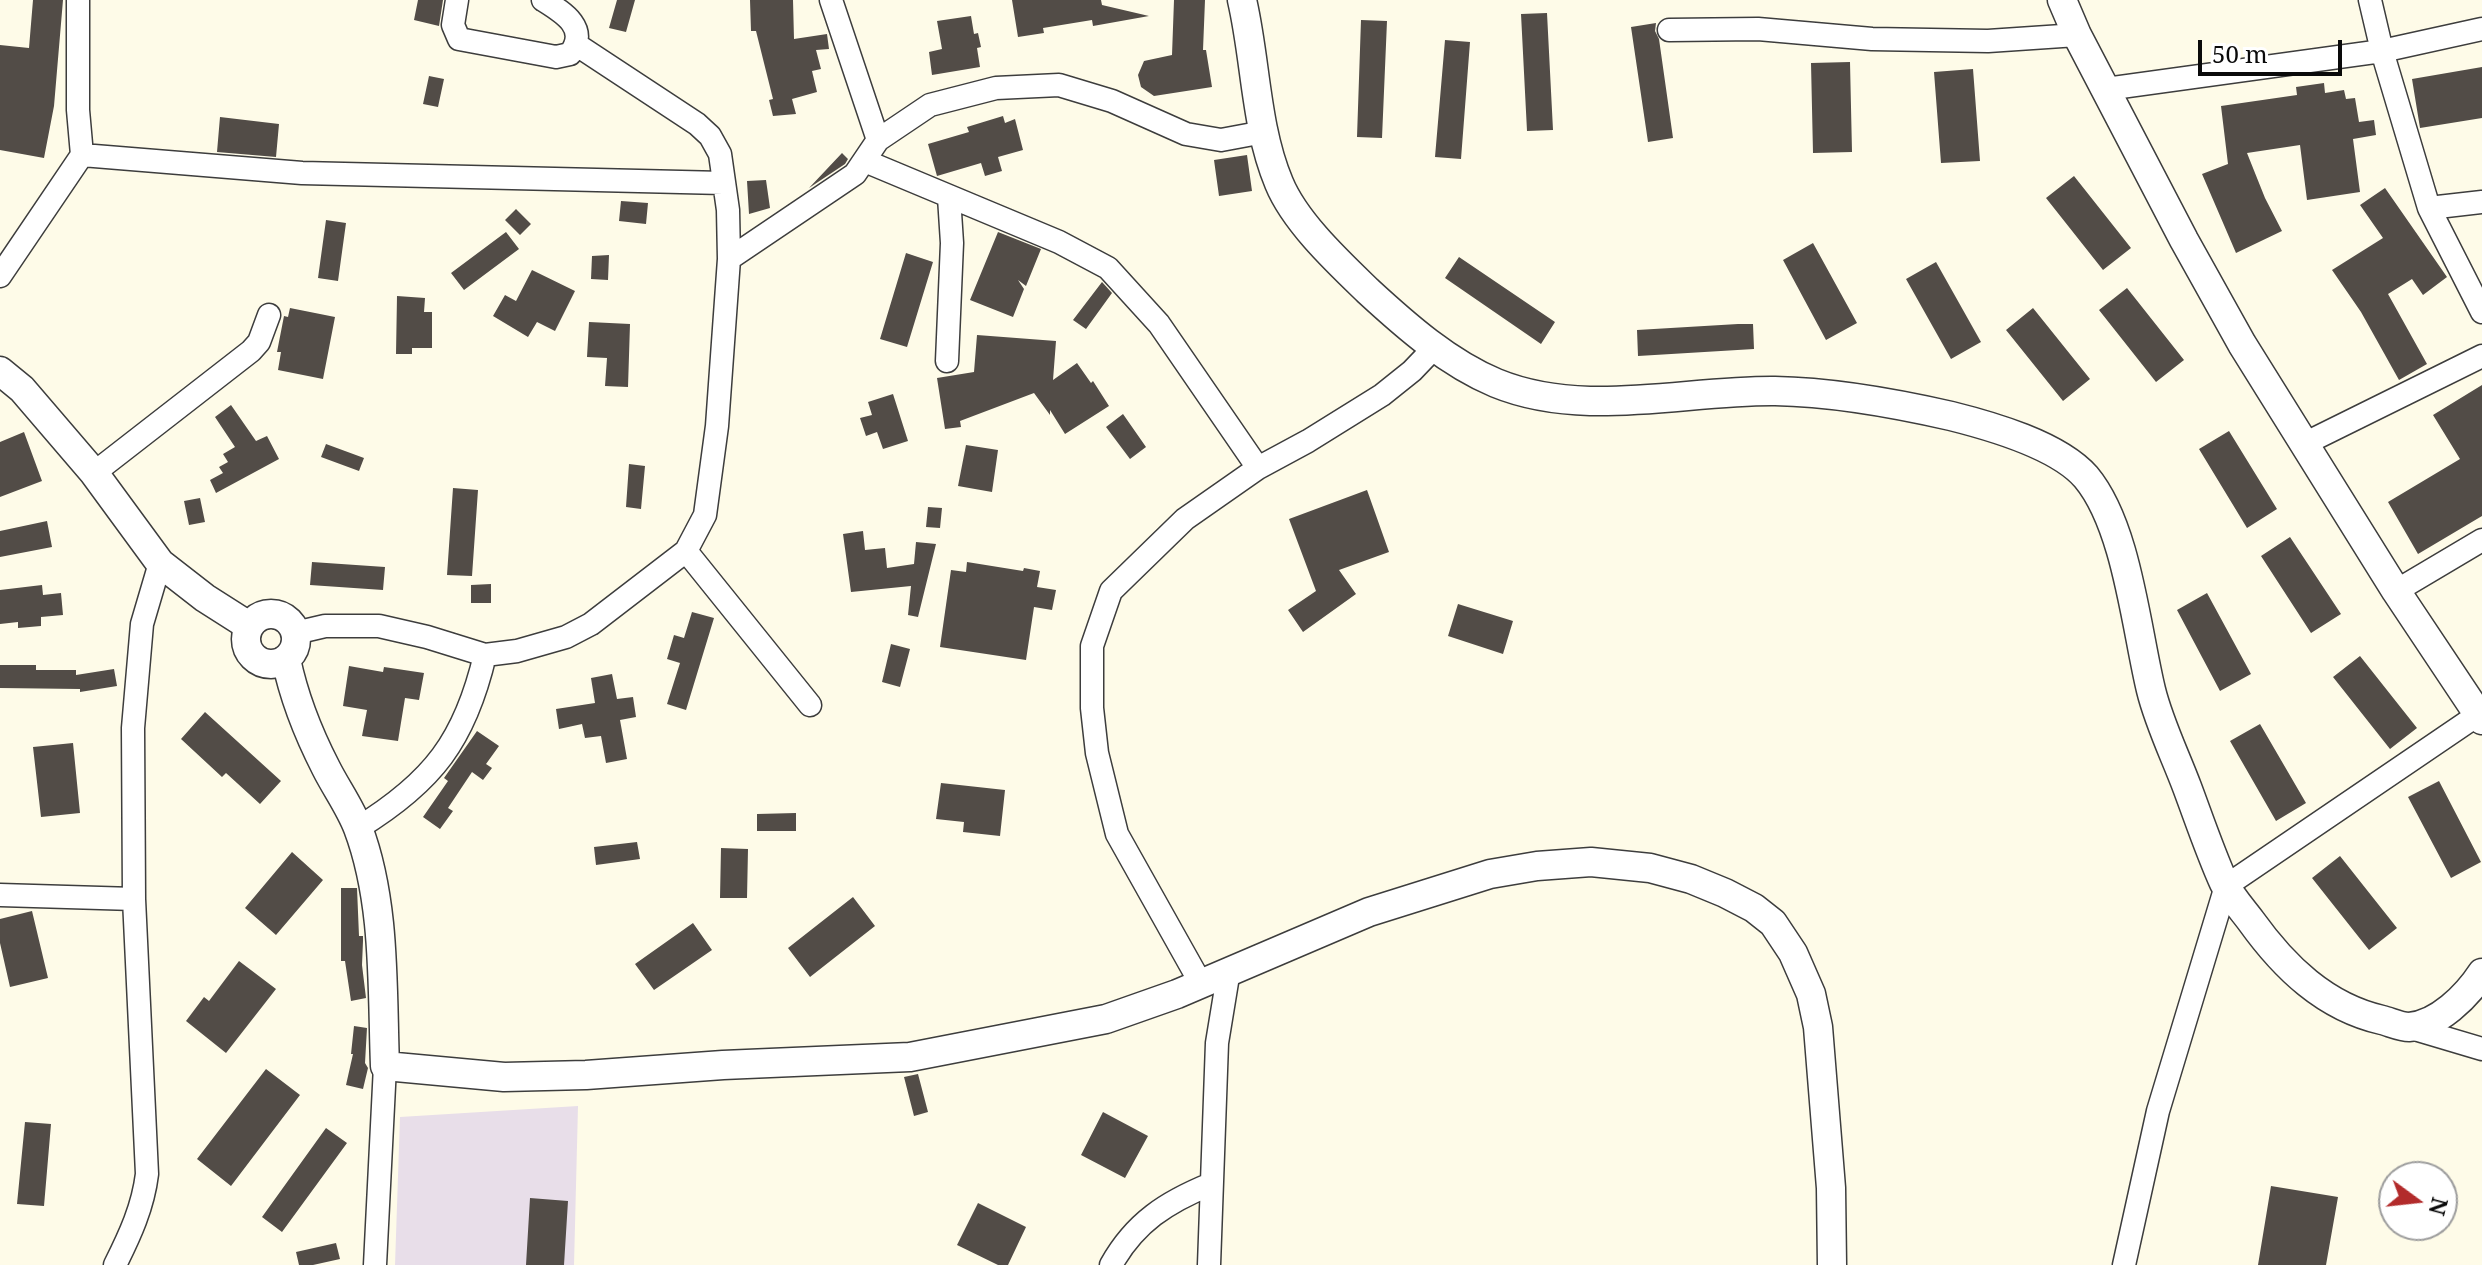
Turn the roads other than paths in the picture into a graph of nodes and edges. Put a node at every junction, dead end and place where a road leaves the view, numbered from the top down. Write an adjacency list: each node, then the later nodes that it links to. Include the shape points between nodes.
1 (78, 0): 16 (street)
2 (457, 0): 11 (street, via 453,25 459,39 556,57 570,54)
3 (543, 0): 11 (street, via 566,15 577,31)
4 (831, 0): 15 (street)
5 (1242, 0): 14 (street)
6 (2062, 0): 10 (street)
7 (2370, 0): 12 (street)
8 (2482, 29): 12 (street)
9 (1669, 30): 10 (street, via 1758,29 1872,39)
10 (2077, 35): 13 (street)
11 (577, 45): 18 (street, via 710,136 720,154)
12 (2382, 51): 13 (street); 21 (street)
13 (2106, 89): 30 (street, via 2242,344)
14 (1264, 132): 15 (street, via 1221,140 1186,134 1112,101 1059,85 996,88 930,105); 26 (street, via 1280,186 1307,227 1347,271)
15 (878, 140): 17 (street)
16 (82, 155): 18 (street, via 302,173); 23 (street)
17 (865, 161): 19 (street); 22 (street, via 855,174)
18 (723, 183): 22 (street)
19 (949, 197): 28 (street); 31 (street, via 1108,268 1159,324)
20 (2482, 202): 21 (street)
21 (2429, 208): 24 (street)
22 (729, 259): 34 (street, via 705,515)
23 (0, 276)
24 (2482, 312)
25 (269, 315): 32 (street, via 251,351)
26 (1434, 348): 31 (street, via 1382,395); 43 (street, via 1496,383 1542,396 1585,400 1777,391 1860,399 1980,423 2061,457 2085,476 2116,538 2152,696)
27 (2482, 356): 30 (street)
28 (947, 361)
29 (0, 371): 32 (street)
30 (2304, 444): 36 (street)
31 (1258, 468): 48 (street, via 1185,519 1111,591 1092,646 1097,753 1117,834)
32 (94, 473): 35 (street)
33 (2482, 540): 36 (street)
34 (686, 551): 39 (street, via 613,609 566,637); 40 (street)
35 (160, 563): 37 (street); 45 (street, via 142,624 135,686)
36 (2396, 591): 41 (street)
37 (249, 626): 38 (street, via 264,614 284,617); 38 (street, via 250,654 257,661 267,664)
38 (290, 646): 39 (street, via 325,626 379,626); 42 (street, via 293,691)
39 (485, 655): 42 (street, via 470,710 452,745 391,808)
40 (810, 705)
41 (2480, 717): 43 (street)
42 (358, 828): 51 (street, via 374,895)
43 (2226, 886): 49 (street, via 2275,954 2331,1001); 58 (street, via 2158,1111)
44 (0, 895): 45 (street)
45 (134, 899): 53 (street, via 147,1174 144,1198)
46 (1229, 970): 48 (street); 52 (street, via 1217,1043); 57 (street, via 1369,912 1490,874 1537,866 1591,862 1650,868 1725,893 1773,923 1811,994 1825,1089)
47 (2482, 973): 49 (street, via 2444,1014)
48 (1200, 982): 51 (street, via 1106,1019 910,1057 529,1076)
49 (2408, 1027): 50 (street)
50 (2482, 1049)
51 (385, 1066): 54 (street)
52 (1211, 1184): 55 (street, via 1173,1199 1120,1248); 56 (street)
53 (115, 1265)
54 (375, 1265)
55 (1111, 1265)
56 (1209, 1265)
57 (1832, 1265)
58 (2124, 1265)

